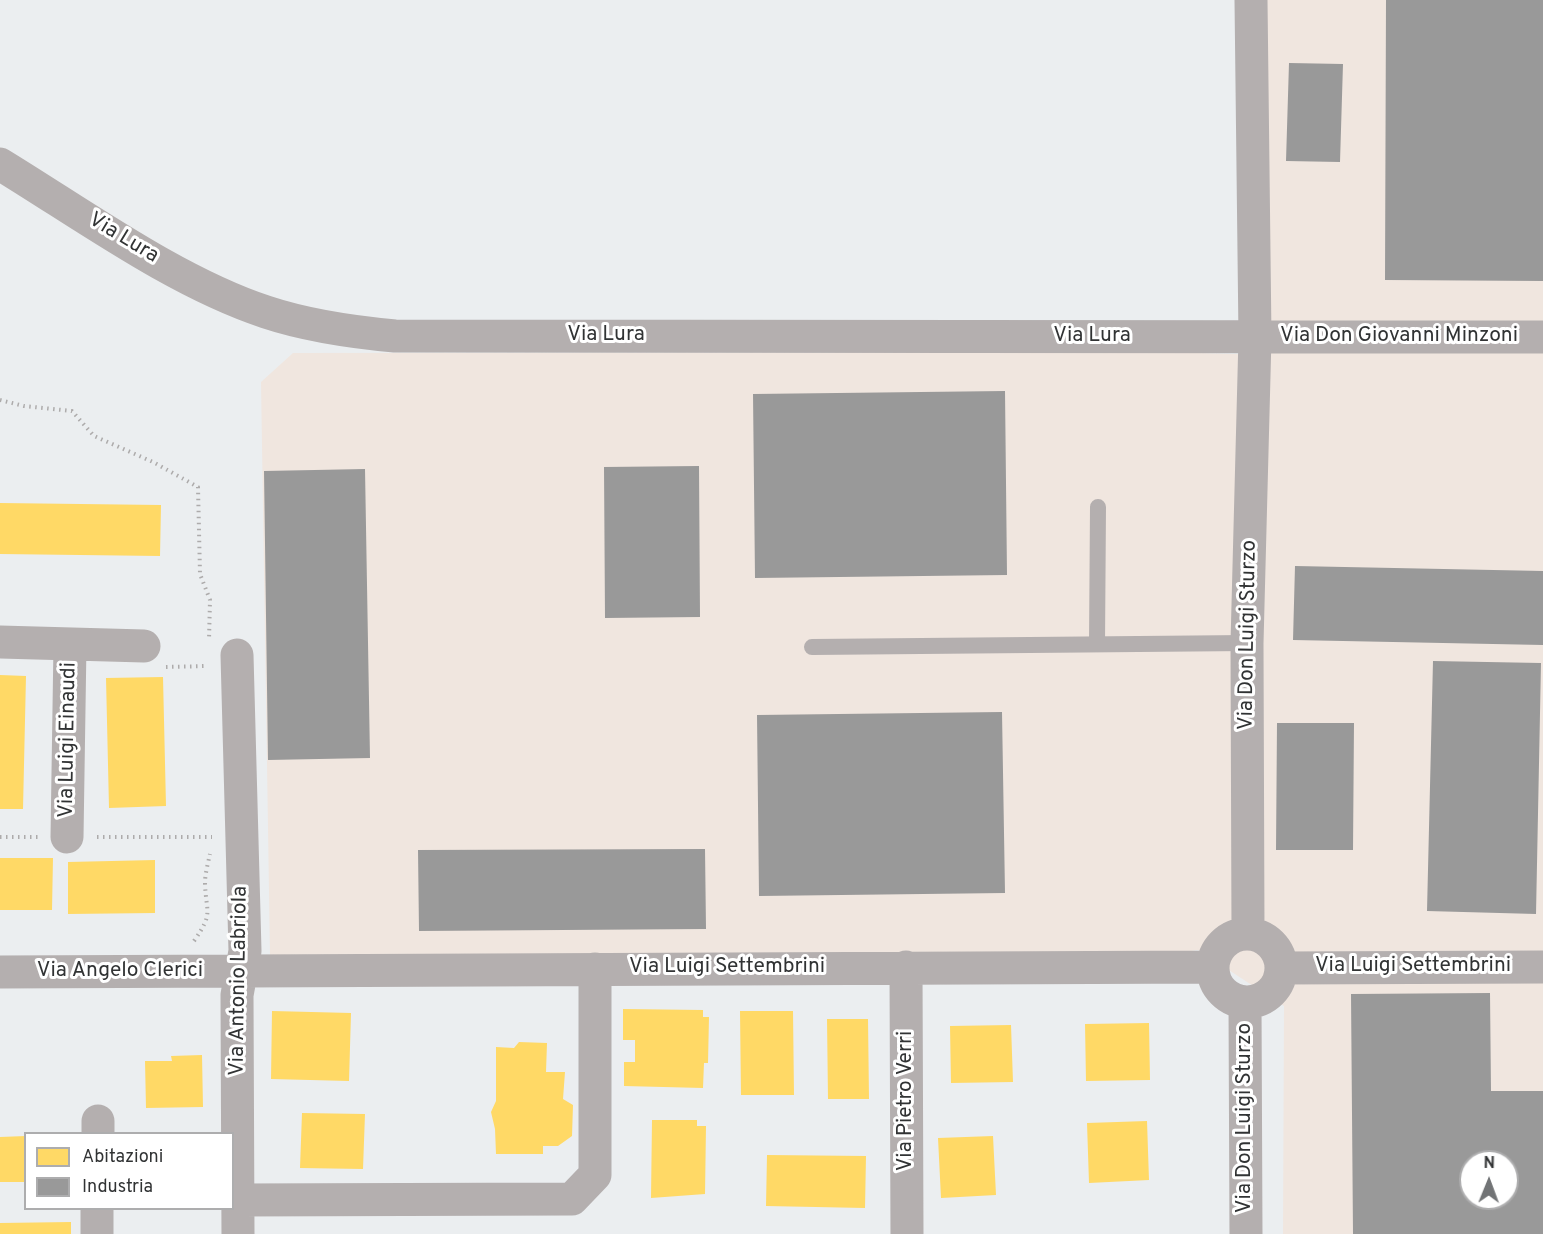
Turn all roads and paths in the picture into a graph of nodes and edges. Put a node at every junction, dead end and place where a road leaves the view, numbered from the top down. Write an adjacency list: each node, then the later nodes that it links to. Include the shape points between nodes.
1 (1251, 0): 3 (street, Via Don Luigi Sturzo)
2 (0, 164): 3 (street, Via Lura, via 158,261 224,295 264,312 342,331 395,336)
3 (1255, 337): 4 (street, Via Don Giovanni Minzoni); 8 (street, Via Don Luigi Sturzo)
4 (1543, 337)
5 (0, 400): 13 (path, via 72,411 93,436 198,487 200,574 210,600)
6 (1098, 507): 10 (lane)
7 (0, 642): 9 (street, Via Luigi Einaudi)
8 (1247, 643): 10 (lane); 19 (street, Via Don Luigi Sturzo)
9 (70, 644): 11 (street, Via Luigi Einaudi); 17 (street, Via Luigi Einaudi)
10 (1098, 644): 12 (lane)
11 (144, 646): 13 (path, via 164,667)
12 (812, 647)
13 (216, 655): 14 (path); 26 (street, Via Antonio Labriola, via 245,951)
14 (209, 678)
15 (212, 825): 18 (path)
16 (0, 837): 17 (path)
17 (68, 837): 18 (path)
18 (212, 837): 20 (path, via 205,882 207,922)
19 (1248, 933): 23 (street, via 1220,947); 24 (street, via 1276,948)
20 (189, 949)
21 (906, 967): 23 (street, Via Luigi Settembrini, via 1099,958); 25 (street, Via Luigi Settembrini); 33 (street, Via Pietro Verri)
22 (1543, 967): 24 (street, Via Luigi Settembrini)
23 (1213, 968): 28 (street, via 1220,988)
24 (1282, 968): 28 (street, via 1280,979 1267,997)
25 (595, 969): 26 (street, Via Luigi Settembrini); 29 (street, via 595,1175 572,1199)
26 (240, 971): 27 (street, Via Angelo Clerici); 29 (street, Via Antonio Labriola)
27 (0, 972)
28 (1245, 1003): 34 (street, Via Don Luigi Sturzo)
29 (237, 1200): 32 (street, Via Antonio Labriola)
30 (97, 1210): 31 (street)
31 (97, 1234)
32 (238, 1234)
33 (907, 1234)
34 (1246, 1234)

